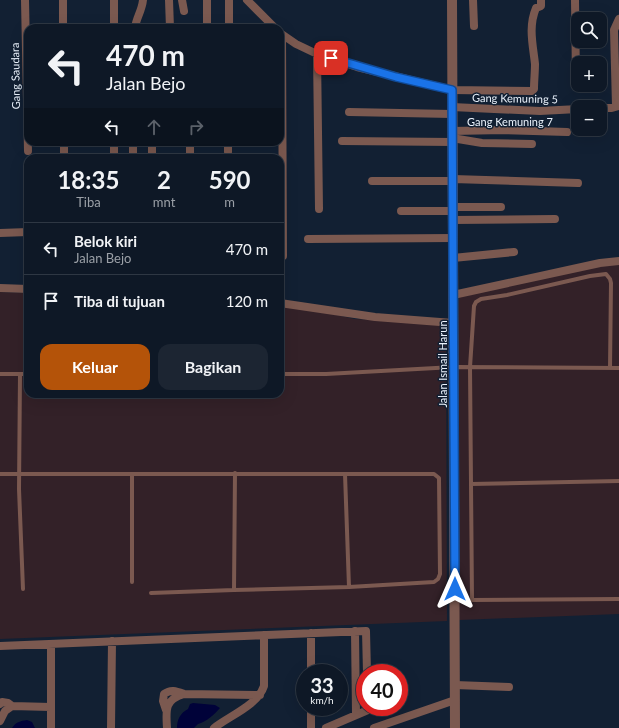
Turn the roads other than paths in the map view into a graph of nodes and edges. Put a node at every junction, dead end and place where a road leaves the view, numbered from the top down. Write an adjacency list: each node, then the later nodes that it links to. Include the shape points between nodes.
1 (25, 0): 16 (street, Gang Saudara)
2 (63, 0): 17 (street)
3 (114, 0): 18 (street)
4 (143, 0): 19 (street)
5 (169, 0): 20 (street)
6 (182, 0): 14 (street)
7 (207, 0): 21 (street)
8 (229, 0): 22 (street)
9 (247, 0): 23 (street)
10 (452, 0): 28 (street, Jalan Ismail Harun)
11 (473, 0): 24 (street)
12 (541, 0): 28 (street, via 541,6 536,8 532,18 534,89)
13 (575, 0): 27 (street)
14 (184, 11)
15 (619, 19): 29 (street, via 614,30)
16 (25, 24)
17 (63, 24)
18 (114, 24)
19 (136, 24)
20 (170, 24)
21 (207, 24)
22 (229, 24)
23 (271, 24)
24 (474, 26)
25 (284, 36): 26 (street)
26 (317, 54): 28 (street); 46 (street)
27 (576, 56)
28 (452, 90): 32 (street, Jalan Ismail Harun)
29 (618, 106): 30 (street)
30 (607, 108)
31 (571, 109): 32 (street, Gang Kemuning 5)
32 (452, 110): 33 (street, Gang Kemuning 5); 35 (street, Jalan Ismail Harun)
33 (349, 112)
34 (567, 132): 35 (street, Gang Kemuning 7, via 504,130)
35 (452, 137): 36 (street); 37 (street, via 482,143); 42 (street, Jalan Ismail Harun)
36 (342, 141)
37 (532, 144)
38 (28, 146): 40 (street, Gang Saudara)
39 (228, 146): 41 (street)
40 (28, 151)
41 (228, 152)
42 (453, 180): 43 (street); 44 (street); 48 (street, Jalan Ismail Harun)
43 (372, 181)
44 (578, 183)
45 (501, 207): 48 (street)
46 (319, 209)
47 (401, 211): 48 (street)
48 (453, 213): 49 (street); 52 (street, Jalan Ismail Harun)
49 (555, 219)
50 (24, 232): 51 (street)
51 (0, 233)
52 (453, 238): 53 (street); 55 (street, Jalan Ismail Harun)
53 (308, 239)
54 (514, 252): 55 (street)
55 (453, 258): 59 (street, Jalan Ismail Harun)
56 (619, 261): 59 (street)
57 (0, 288): 58 (street)
58 (24, 289)
59 (453, 295): 61 (street, Jalan Ismail Harun)
60 (284, 304): 61 (street, via 375,317)
61 (453, 323): 62 (street, Jalan Ismail Harun)
62 (454, 367): 63 (lane); 69 (lane); 91 (street, Jalan Ismail Harun)
63 (470, 367): 64 (lane); 64 (lane, via 472,310 478,300 606,274 611,283); 76 (lane)
64 (610, 368): 65 (lane)
65 (619, 368)
66 (0, 374): 67 (lane)
67 (20, 374): 68 (lane); 72 (lane)
68 (24, 374)
69 (284, 374)
70 (235, 473): 73 (lane); 74 (lane); 80 (lane)
71 (0, 474): 72 (lane)
72 (19, 474): 74 (lane); 79 (lane)
73 (345, 474): 78 (lane); 78 (lane, via 429,473 439,478 438,579 434,582)
74 (132, 475): 77 (lane)
75 (619, 481): 76 (lane)
76 (471, 484): 82 (lane, via 472,600)
77 (132, 582)
78 (349, 587): 80 (lane)
79 (23, 589)
80 (234, 590): 81 (lane)
81 (151, 593)
82 (619, 599)
83 (355, 631): 84 (street); 90 (street, via 366,631); 98 (street)
84 (311, 633): 85 (street); 89 (street)
85 (264, 635): 86 (street); 93 (street, via 264,686)
86 (112, 641): 87 (street); 102 (street)
87 (51, 644): 88 (street); 97 (street)
88 (0, 646)
89 (311, 664)
90 (367, 664)
91 (455, 685): 92 (street); 94 (street, Jalan Ismail Harun)
92 (509, 687)
93 (260, 695): 103 (street, via 184,694 169,690 164,694 163,701); 104 (street)
94 (455, 700): 107 (street); 108 (street, Jalan Ismail Harun)
95 (0, 704): 96 (street, via 8,703)
96 (12, 706): 97 (street); 100 (street, via 5,711)
97 (51, 707): 101 (street)
98 (356, 715): 106 (street)
99 (311, 716): 105 (street)
100 (0, 721)
101 (51, 728)
102 (111, 728)
103 (167, 728)
104 (214, 728)
105 (311, 728)
106 (326, 728)
107 (374, 728)
108 (455, 728)

